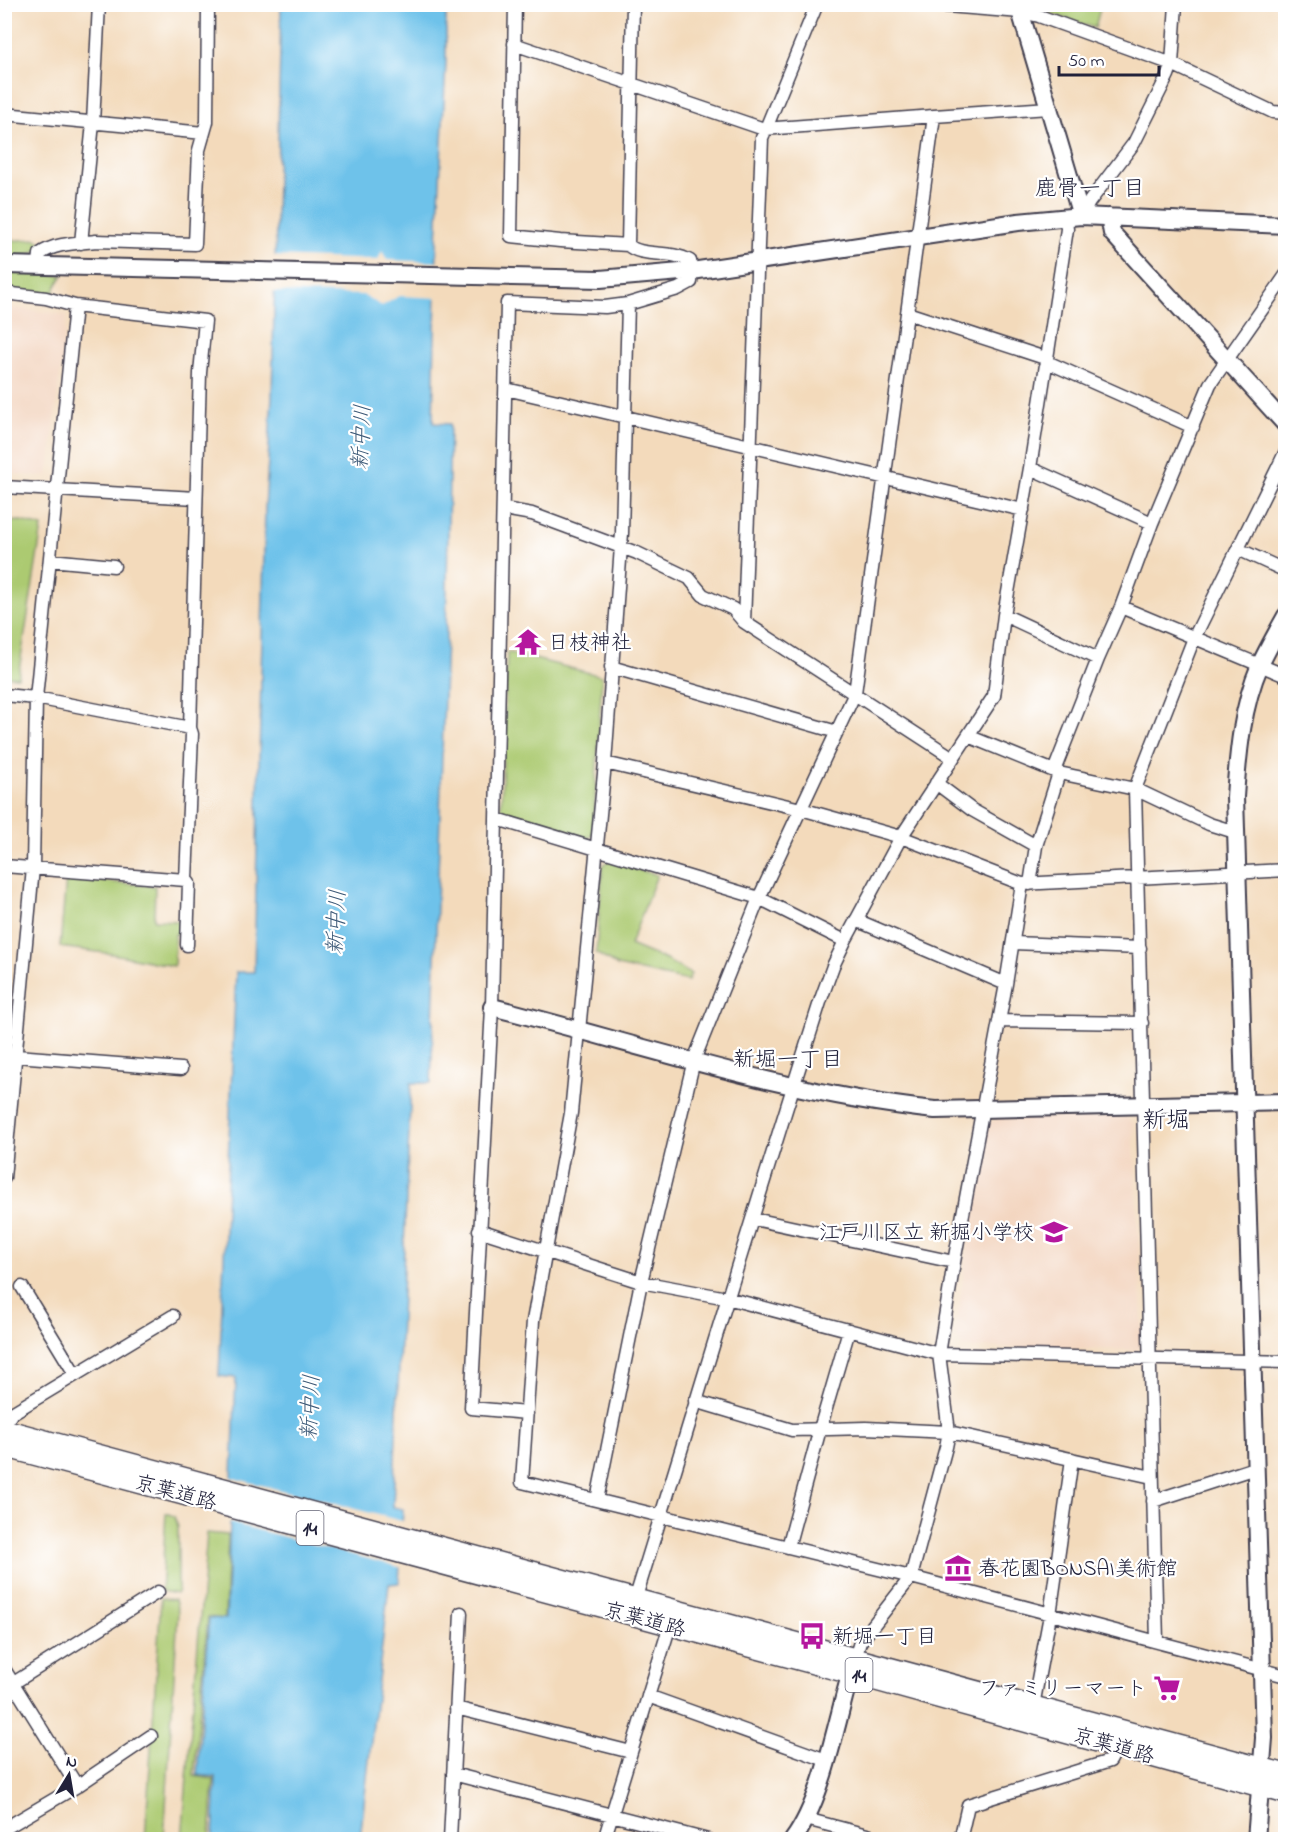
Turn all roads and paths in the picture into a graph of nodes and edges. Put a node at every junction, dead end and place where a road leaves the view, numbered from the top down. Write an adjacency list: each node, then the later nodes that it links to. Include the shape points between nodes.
1 (99, 4): 17 (street)
2 (208, 4): 19 (street)
3 (515, 4): 10 (street)
4 (633, 4): 12 (street)
5 (817, 4): 18 (street)
6 (922, 4): 8 (street)
7 (1176, 4): 11 (street)
8 (1020, 8): 9 (street); 13 (street)
9 (1040, 10): 11 (street)
10 (514, 44): 12 (street); 25 (street, via 511,236)
11 (1172, 64): 14 (street, via 1273,112); 20 (street, via 1134,143)
12 (632, 82): 18 (street); 25 (street)
13 (1049, 108): 16 (street); 20 (street)
14 (1286, 113)
15 (4, 114): 17 (street)
16 (934, 116): 18 (street); 23 (street)
17 (93, 123): 19 (street); 24 (street)
18 (764, 129): 26 (street)
19 (204, 133): 24 (street, via 199,150 195,244)
20 (1074, 217): 21 (street); 23 (street); 36 (street, via 1066,229)
21 (1109, 217): 22 (street); 35 (street, via 1112,233)
22 (1286, 225)
23 (918, 237): 26 (street); 34 (street)
24 (81, 243): 27 (street, via 46,249 40,254)
25 (628, 245): 29 (street, via 635,252 683,257 690,261)
26 (758, 260): 29 (street); 41 (street)
27 (39, 264): 28 (street); 29 (street, via 481,278 600,279)
28 (4, 265)
29 (692, 271): 32 (street, via 691,282 678,289)
30 (1286, 275): 35 (street)
31 (4, 293): 33 (street)
32 (628, 304): 37 (street, via 605,307 507,303); 38 (street)
33 (75, 306): 46 (street); 47 (street, via 205,321)
34 (907, 313): 36 (street); 44 (street)
35 (1227, 358): 39 (street); 40 (street, via 1210,384)
36 (1045, 360): 40 (street); 43 (street)
37 (506, 389): 38 (street); 48 (street)
38 (624, 416): 41 (street); 51 (street)
39 (1286, 425)
40 (1193, 427): 50 (street)
41 (750, 446): 44 (street); 59 (street)
42 (1286, 451): 52 (street)
43 (1030, 468): 49 (street); 50 (street)
44 (884, 478): 49 (street); 65 (street)
45 (4, 487): 46 (street)
46 (57, 491): 47 (street); 53 (street)
47 (196, 498): 68 (street)
48 (504, 509): 51 (street, via 532,514); 77 (street)
49 (1023, 510): 57 (street)
50 (1152, 523): 56 (street)
51 (620, 545): 59 (street, via 689,578 703,595 733,609); 62 (street)
52 (1238, 549): 55 (street); 60 (street)
53 (50, 560): 54 (street); 67 (street)
54 (114, 566)
55 (1286, 571)
56 (1121, 607): 60 (street); 61 (street)
57 (1004, 615): 61 (street); 70 (street, via 994,696)
58 (1286, 616): 63 (street)
59 (744, 622): 65 (street)
60 (1194, 638): 63 (street); 75 (street)
61 (1098, 659): 73 (street)
62 (611, 667): 69 (street); 72 (street)
63 (1260, 667): 64 (street); 78 (street, via 1241,738)
64 (1286, 676)
65 (855, 693): 69 (street); 71 (street)
66 (4, 695): 67 (street)
67 (36, 698): 68 (street); 83 (street)
68 (190, 728): 87 (street)
69 (837, 732): 76 (street)
70 (968, 736): 71 (street); 73 (street)
71 (953, 758): 74 (street)
72 (605, 763): 76 (street); 81 (street)
73 (1056, 772): 75 (street); 80 (street)
74 (936, 783): 79 (street); 80 (street, via 972,810)
75 (1135, 789): 78 (street); 86 (street)
76 (801, 809): 79 (street); 89 (street)
77 (496, 819): 81 (street); 96 (street)
78 (1235, 832): 85 (street)
79 (901, 837): 88 (street); 90 (street)
80 (1036, 846): 88 (street)
81 (597, 848): 89 (street); 99 (street)
82 (4, 866): 83 (street)
83 (33, 868): 87 (street); 100 (street)
84 (1286, 870): 85 (street)
85 (1237, 872): 86 (street); 105 (street)
86 (1137, 878): 88 (street); 94 (street)
87 (186, 880): 93 (street)
88 (1026, 884): 92 (street)
89 (759, 898): 91 (street); 101 (street)
90 (856, 920): 91 (street); 95 (street)
91 (845, 941): 103 (street, via 820,999)
92 (1013, 943): 94 (street); 95 (street)
93 (187, 945)
94 (1140, 948): 98 (street)
95 (1006, 984): 97 (street)
96 (492, 1007): 99 (street); 110 (street)
97 (999, 1021): 98 (street); 107 (street)
98 (1142, 1023): 106 (street)
99 (580, 1029): 101 (street); 111 (street, via 571,1113)
100 (10, 1055): 102 (street); 108 (street)
101 (694, 1060): 103 (street); 113 (street)
102 (181, 1069)
103 (794, 1087): 107 (street, via 896,1106); 109 (street)
104 (1286, 1102): 105 (street)
105 (1244, 1103): 106 (street); 120 (street)
106 (1142, 1105): 107 (street); 119 (street)
107 (983, 1109): 112 (street)
108 (4, 1178)
109 (754, 1219): 112 (street); 115 (street)
110 (479, 1230): 111 (street); 124 (street, via 471,1408)
111 (546, 1252): 113 (street); 124 (street, via 533,1321)
112 (954, 1262): 118 (street)
113 (641, 1282): 115 (street); 131 (street)
114 (22, 1287): 122 (street)
115 (727, 1298): 117 (street); 123 (street)
116 (173, 1316): 122 (street)
117 (849, 1330): 118 (street); 125 (street)
118 (939, 1354): 119 (street); 126 (street)
119 (1149, 1358): 120 (street); 130 (street)
120 (1252, 1362): 121 (street); 129 (street)
121 (1286, 1362)
122 (75, 1374): 127 (street, via 12,1413)
123 (695, 1401): 125 (street, via 792,1430); 133 (street)
124 (527, 1413): 131 (street, via 522,1482)
125 (820, 1429): 126 (street); 134 (street)
126 (949, 1432): 128 (street); 136 (street)
127 (5, 1435): 135 (highway, 京葉道路 / 14)
128 (1071, 1459): 130 (street); 140 (street)
129 (1255, 1468): 132 (street); 145 (street)
130 (1152, 1477): 132 (street)
131 (597, 1500): 133 (street)
132 (1153, 1501): 142 (street)
133 (661, 1516): 134 (street); 138 (street)
134 (788, 1547): 136 (street)
135 (432, 1553): 138 (highway, 京葉道路 / 14); 141 (highway, 京葉道路 / 14)
136 (911, 1577): 140 (street); 143 (street, via 860,1642)
137 (158, 1592): 147 (street)
138 (635, 1600): 143 (highway, 京葉道路 / 14)
139 (461, 1613): 150 (street)
140 (1050, 1615): 142 (street); 149 (street)
141 (670, 1625): 143 (highway, 京葉道路 / 14); 148 (street)
142 (1157, 1642): 145 (street)
143 (853, 1666): 149 (highway, 京葉道路 / 14); 152 (highway, 京葉道路 / 14); 154 (street)
144 (4, 1669): 147 (street)
145 (1262, 1670): 146 (street); 157 (street)
146 (1286, 1676)
147 (9, 1687): 158 (street)
148 (648, 1696): 153 (street); 154 (street)
149 (1033, 1706): 157 (highway, 京葉道路 / 14)
150 (456, 1708): 153 (street); 155 (street)
151 (151, 1736): 158 (street)
152 (1118, 1746): 157 (highway, 京葉道路 / 14); 168 (street, via 1110,1761 968,1805)
153 (631, 1752): 160 (street)
154 (826, 1760): 161 (street)
155 (453, 1774): 160 (street); 163 (street)
156 (1286, 1775): 157 (highway, 京葉道路 / 14)
157 (1262, 1778): 159 (highway, 京葉道路 / 14); 169 (street)
158 (77, 1786): 162 (street)
159 (1286, 1793)
160 (612, 1815): 164 (street); 165 (street)
161 (806, 1819): 166 (street); 167 (street)
162 (4, 1828)
163 (450, 1839)
164 (604, 1839)
165 (708, 1839)
166 (793, 1839)
167 (886, 1839)
168 (960, 1839)
169 (1256, 1839)

